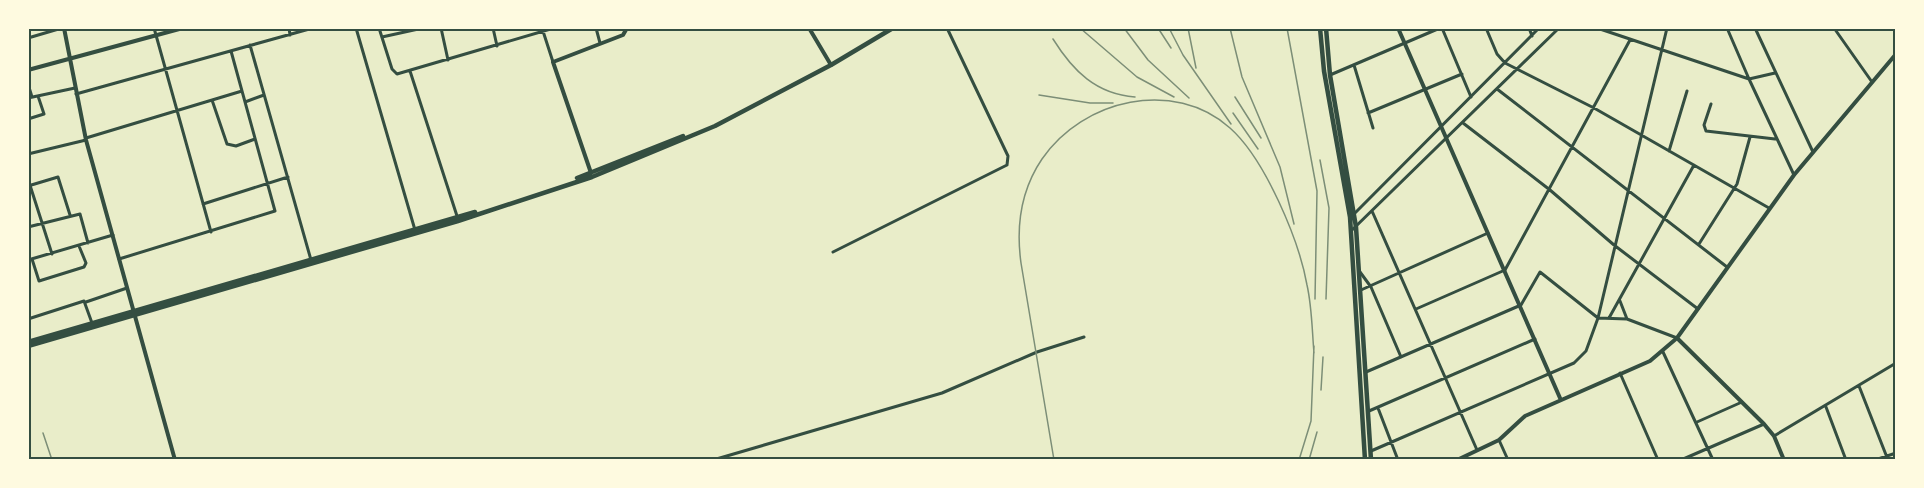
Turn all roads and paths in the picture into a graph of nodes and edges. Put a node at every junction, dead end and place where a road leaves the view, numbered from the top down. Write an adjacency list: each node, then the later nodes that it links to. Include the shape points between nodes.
1 (63, 28): 36 (street); 45 (street)
2 (154, 28): 32 (street)
3 (183, 28): 32 (street)
4 (289, 28): 33 (street)
5 (314, 28): 33 (street)
6 (356, 28): 112 (street)
7 (379, 28): 35 (street)
8 (423, 28): 35 (street)
9 (441, 28): 46 (street)
10 (493, 28): 41 (street)
11 (554, 28): 31 (street)
12 (596, 28): 38 (street)
13 (809, 28): 48 (street)
14 (887, 28): 48 (main road)
15 (893, 28): 48 (main road)
16 (947, 28): 121 (street, via 1008,156 1007,165)
17 (1320, 28): 106 (main road)
18 (1326, 28): 57 (main road)
19 (1398, 28): 39 (street)
20 (1441, 28): 39 (street); 56 (street)
21 (1485, 28): 49 (street)
22 (1529, 28): 34 (street)
23 (1539, 28): 34 (street)
24 (1559, 28): 52 (street)
25 (1597, 28): 37 (street)
26 (1667, 28): 43 (street)
27 (1727, 28): 58 (street)
28 (1755, 28): 55 (street)
29 (1834, 28): 59 (street)
30 (628, 29): 38 (street, via 623,35)
31 (542, 30): 41 (street); 47 (street)
32 (156, 35): 45 (street); 51 (street)
33 (290, 35): 40 (street)
34 (1532, 36): 49 (street)
35 (382, 37): 54 (street, via 392,69 397,74)
36 (28, 38)
37 (1630, 40): 43 (street); 74 (street)
38 (600, 43): 47 (street)
39 (1405, 44): 50 (street); 63 (street)
40 (250, 45): 42 (street); 67 (street)
41 (497, 45): 46 (street)
42 (231, 51): 51 (street); 64 (street)
43 (1664, 51): 58 (street); 81 (street)
44 (1896, 54): 59 (street)
45 (69, 59): 53 (street); 61 (street)
46 (448, 60): 54 (street)
47 (553, 62): 92 (street)
48 (830, 63): 92 (main road, via 715,126)
49 (1505, 63): 52 (street); 69 (street)
50 (1354, 65): 57 (street); 76 (street)
51 (165, 68): 66 (street); 75 (street)
52 (1517, 69): 62 (street); 74 (street)
53 (28, 70)
54 (410, 71): 107 (street)
55 (1775, 73): 58 (street); 89 (street)
56 (1462, 74): 63 (street); 69 (street)
57 (1330, 75): 104 (main road)
58 (1749, 78): 85 (street)
59 (1872, 82): 89 (street)
60 (28, 84): 70 (street)
61 (75, 88): 66 (street); 68 (street)
62 (1497, 89): 78 (street); 87 (street)
63 (1426, 90): 76 (street); 80 (street)
64 (242, 91): 71 (street); 72 (street)
65 (1687, 91): 88 (street)
66 (76, 94): 83 (street)
67 (264, 95): 72 (street); 94 (street)
68 (38, 96): 70 (street); 77 (street, via 44,114)
69 (1471, 97): 80 (street)
70 (30, 98)
71 (212, 100): 75 (street); 84 (street, via 227,144 236,146)
72 (245, 102): 84 (street)
73 (1711, 104): 82 (street, via 1705,130)
74 (1594, 108): 81 (street); 87 (street)
75 (177, 111): 83 (street); 101 (street)
76 (1368, 113): 79 (street)
77 (28, 120)
78 (1463, 123): 86 (street); 100 (street)
79 (1373, 128)
80 (1441, 128): 86 (street); 104 (street)
81 (1643, 137): 88 (street); 99 (street)
82 (1750, 137): 85 (street); 98 (street)
83 (86, 139): 90 (street); 116 (street)
84 (255, 139): 96 (street)
85 (1775, 139): 93 (street)
86 (1446, 141): 103 (street); 115 (street)
87 (1573, 147): 99 (street); 100 (street)
88 (1669, 151): 91 (street)
89 (1813, 152): 93 (street)
90 (28, 154)
91 (1694, 165): 98 (street); 108 (street)
92 (591, 175): 107 (main road); 139 (main road, via 458,221)
93 (1794, 175): 102 (street)
94 (288, 177): 96 (street); 125 (street)
95 (28, 179): 97 (street)
96 (267, 184): 101 (street); 114 (street, via 273,213)
97 (30, 186): 105 (street, via 58,177); 109 (street)
98 (1733, 188): 102 (street); 118 (street)
99 (1629, 189): 108 (street); 119 (street)
100 (1550, 190): 119 (street); 129 (street)
101 (203, 204): 114 (street)
102 (1769, 208): 127 (street)
103 (1372, 212): 111 (street); 130 (street)
104 (1355, 213): 106 (street); 111 (main road)
105 (70, 215): 109 (street); 117 (street, via 81,215)
106 (1350, 217): 113 (main road)
107 (457, 218): 112 (main road)
108 (1666, 218): 118 (street); 126 (street)
109 (42, 223): 110 (street); 122 (street)
110 (28, 227)
111 (1356, 227): 113 (street); 128 (main road)
112 (415, 230): 125 (main road)
113 (1351, 231): 153 (main road)
114 (211, 232): 123 (street)
115 (1488, 233): 129 (street); 130 (street)
116 (113, 235): 117 (street); 123 (street)
117 (88, 243): 120 (street)
118 (1699, 244): 127 (street)
119 (1614, 245): 126 (street); 141 (street)
120 (79, 246): 122 (street); 124 (street, via 84,267 39,281)
121 (833, 252)
122 (52, 254): 124 (street)
123 (119, 259): 132 (street)
124 (30, 260)
125 (311, 260): 139 (main road)
126 (1639, 263): 134 (street); 138 (street)
127 (1727, 267): 138 (street)
128 (1359, 270): 131 (street); 133 (main road)
129 (1505, 270): 136 (street); 137 (street)
130 (1400, 273): 131 (street); 137 (street)
131 (1371, 287): 133 (street); 151 (street)
132 (127, 288): 135 (street); 139 (street)
133 (1360, 291): 153 (main road)
134 (1619, 300): 142 (street); 143 (street)
135 (86, 302): 140 (street); 144 (street)
136 (1521, 305): 141 (street, via 1541,272); 147 (street); 149 (street)
137 (1416, 309): 149 (street)
138 (1698, 309): 146 (street)
139 (134, 312): 144 (main road); 174 (street)
140 (28, 318)
141 (1598, 318): 142 (street); 155 (street, via 1581,358)
142 (1609, 318): 143 (street)
143 (1628, 319): 146 (street)
144 (93, 325): 148 (main road)
145 (1084, 337): 175 (street, via 1037,352 942,393)
146 (1677, 338): 150 (street); 159 (street)
147 (1535, 339): 155 (street); 156 (street)
148 (28, 344)
149 (1431, 344): 151 (street); 156 (street)
150 (1663, 352): 154 (street); 164 (street)
151 (1401, 357): 153 (street)
152 (1896, 363): 157 (street)
153 (1362, 373): 162 (main road); 176 (main road)
154 (1620, 373): 158 (street); 181 (street)
155 (1550, 374): 158 (street); 163 (street)
156 (1446, 380): 161 (street); 163 (street)
157 (1859, 386): 160 (street); 173 (street)
158 (1560, 398): 167 (street, via 1525,416)
159 (1742, 402): 164 (street); 165 (street)
160 (1826, 407): 166 (street); 185 (street)
161 (1377, 408): 162 (street); 168 (street)
162 (1368, 411): 171 (main road)
163 (1462, 413): 168 (street); 170 (street)
164 (1697, 422): 169 (street)
165 (1764, 424): 166 (street); 169 (street)
166 (1774, 436): 184 (street)
167 (1499, 440): 170 (street); 180 (street)
168 (1392, 444): 171 (street); 178 (street)
169 (1708, 447): 182 (street); 183 (street)
170 (1477, 450): 179 (street)
171 (1371, 451): 177 (main road)
172 (1896, 453): 173 (street)
173 (1887, 458): 186 (street)
174 (174, 459)
175 (714, 459)
176 (1365, 459)
177 (1371, 459)
178 (1398, 459)
179 (1457, 459)
180 (1508, 459)
181 (1658, 459)
182 (1681, 459)
183 (1713, 459)
184 (1784, 459)
185 (1846, 459)
186 (1875, 459)

